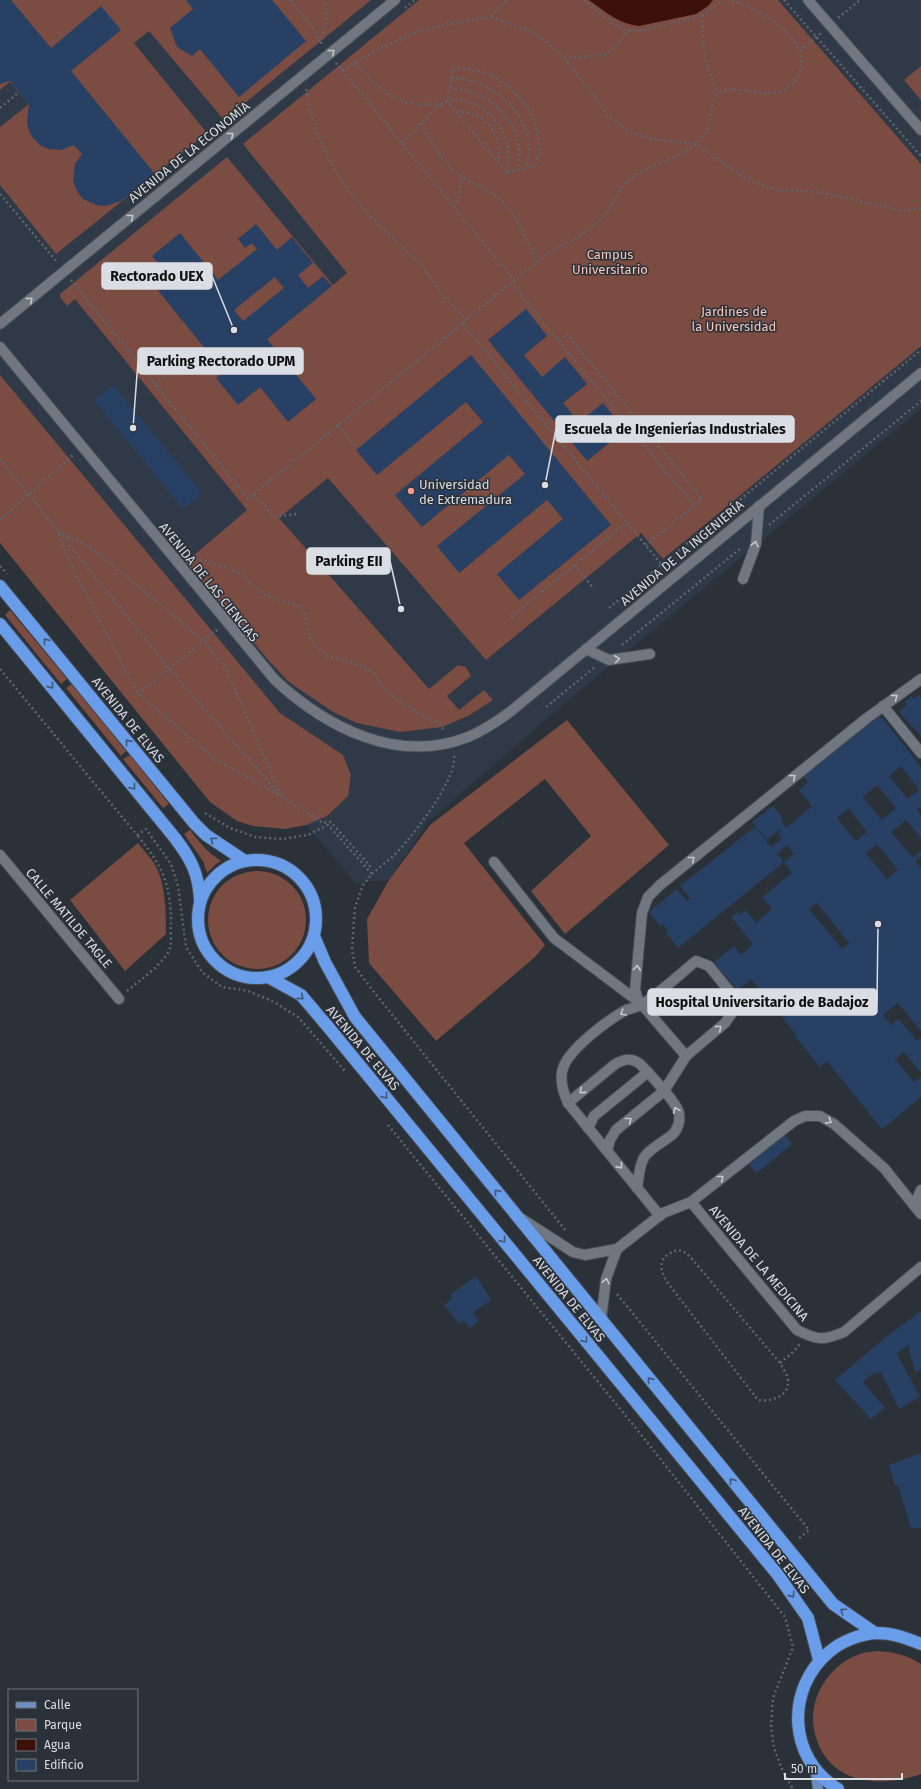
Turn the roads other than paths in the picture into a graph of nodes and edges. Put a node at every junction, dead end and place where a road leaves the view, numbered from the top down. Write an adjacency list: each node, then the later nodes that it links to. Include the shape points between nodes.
1 (395, 0): 4 (street, AVENIDA DE LA ECONOMÍA, one-way to 1)
2 (808, 0): 3 (street)
3 (921, 130)
4 (0, 324)
5 (0, 347): 15 (street, AVENIDA DE LAS CIENCIAS, via 279,684 317,715 362,736 402,745 428,746)
6 (921, 373): 7 (street, AVENIDA DE LA INGENIERÍA)
7 (759, 506): 8 (street, one-way to 7, via 756,544); 11 (street, AVENIDA DE LA INGENIERÍA)
8 (743, 579)
9 (0, 586): 18 (highway, AVENIDA DE ELVAS, one-way to 9, via 206,836)
10 (0, 624): 20 (highway, one-way to 20, via 175,838 196,873 200,886)
11 (586, 649): 12 (street, one-way to 12, via 609,660); 15 (street, AVENIDA DE LA INGENIERÍA, via 503,717 483,730)
12 (650, 654)
13 (921, 679): 14 (street, one-way to 13)
14 (883, 706): 16 (street); 24 (street, one-way to 14, via 638,1000 635,990 642,913 648,897)
15 (452, 742)
16 (921, 753)
17 (0, 855): 23 (street, CALLE MATILDE TAGLE)
18 (246, 861): 20 (highway, via 230,866 218,876 207,888); 21 (highway, via 273,862 300,879 315,908)
19 (494, 862): 24 (street, via 554,938)
20 (200, 903): 22 (highway, via 200,935 219,964 231,972 246,977)
21 (314, 936): 22 (highway, via 306,952 288,970); 35 (highway, AVENIDA DE ELVAS, one-way to 21, via 355,1016 325,962)
22 (268, 977): 43 (highway, AVENIDA DE ELVAS, one-way to 43, via 301,995 769,1564 808,1618)
23 (118, 999)
24 (643, 1004): 25 (street); 25 (street, one-way to 24, via 725,1023 739,1003 710,966 696,961); 28 (street, one-way to 28, via 611,1020 568,1058 564,1066 562,1084)
25 (686, 1056): 27 (street)
26 (648, 1072): 27 (street); 28 (street, one-way to 28, via 638,1061 629,1058 621,1060); 29 (street, via 594,1116)
27 (664, 1091): 30 (street, one-way to 27, via 616,1130); 31 (street, one-way to 27, via 645,1156 675,1132 680,1122 678,1110)
28 (568, 1103): 29 (street)
29 (588, 1128): 30 (street)
30 (607, 1151): 31 (street, one-way to 31)
31 (637, 1188): 37 (street)
32 (921, 1190): 34 (street)
33 (691, 1202): 34 (street, one-way to 34, via 794,1121 805,1116 820,1116 834,1124 884,1168); 37 (street, AVENIDA DE LA MEDICINA); 39 (street, AVENIDA DE LA MEDICINA, via 798,1330 812,1337 829,1339 844,1332)
34 (917, 1205): 36 (street)
35 (515, 1214): 38 (street, AVENIDA DE ELVAS, via 573,1252 585,1255); 40 (highway, AVENIDA DE ELVAS)
36 (921, 1214)
37 (660, 1216): 38 (street, AVENIDA DE LA MEDICINA)
38 (617, 1248): 40 (street, AVENIDA DE ELVAS, one-way to 38, via 606,1279)
39 (921, 1267)
40 (602, 1320): 41 (highway, AVENIDA DE ELVAS, one-way to 40, via 832,1604)
41 (875, 1633): 42 (highway, via 894,1634); 43 (highway, via 858,1636 838,1645)
42 (921, 1644)
43 (819, 1660): 44 (highway, via 801,1692 797,1724 802,1745)
44 (815, 1768): 45 (main road); 46 (highway)
45 (818, 1789)
46 (838, 1789)

